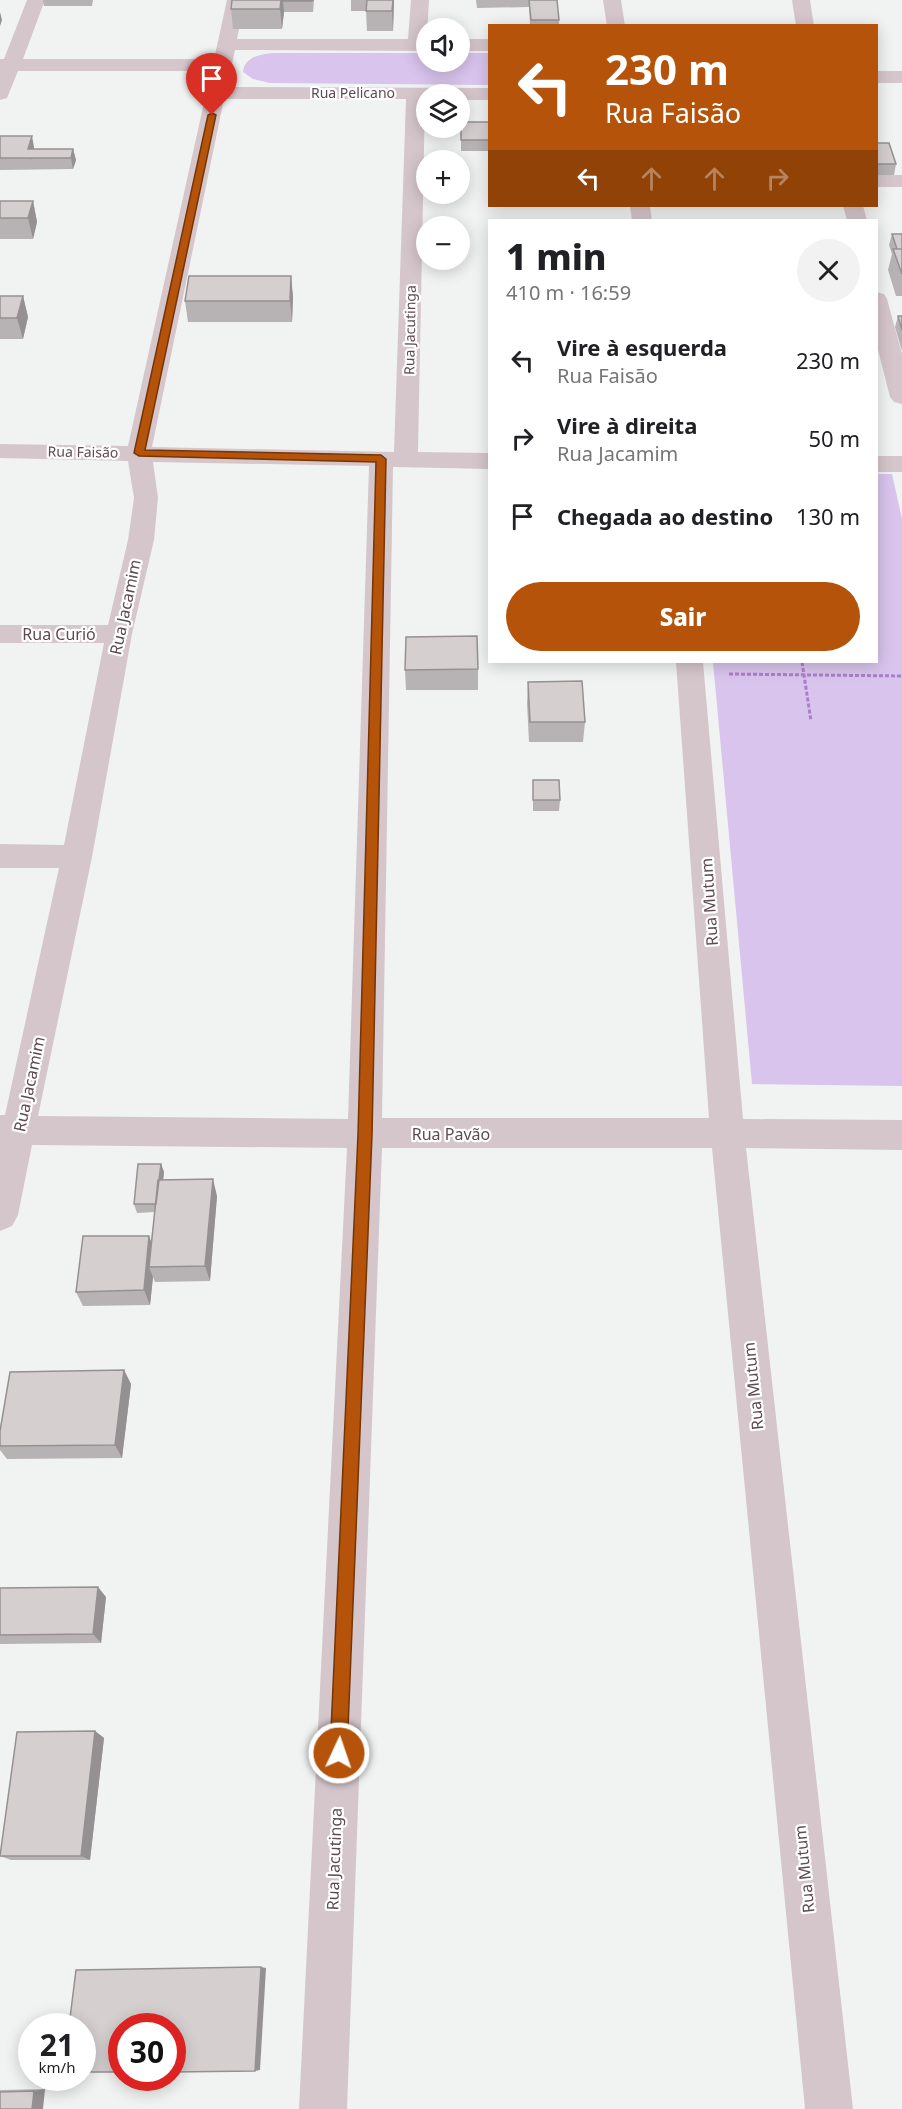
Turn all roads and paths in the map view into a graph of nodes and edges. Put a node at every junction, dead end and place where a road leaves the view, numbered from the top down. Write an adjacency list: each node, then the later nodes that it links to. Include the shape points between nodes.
1 (36, 0): 13 (street)
2 (236, 0): 9 (street, Rua Jacamim)
3 (420, 0): 6 (street)
4 (612, 0): 7 (street)
5 (801, 0): 8 (street)
6 (421, 18)
7 (616, 24)
8 (805, 24)
9 (227, 44): 10 (street); 14 (street, Rua Jacamim)
10 (416, 45)
11 (470, 45): 12 (street)
12 (488, 45)
13 (6, 65): 14 (street); 18 (street)
14 (222, 66): 17 (street, Rua Jacamim)
15 (878, 77): 16 (street)
16 (902, 77)
17 (216, 93): 19 (street, Rua Pelicano); 29 (street, Rua Jacamim)
18 (0, 94)
19 (416, 94): 30 (street, Rua Jacutinga)
20 (470, 94): 21 (street, Rua Pelicano)
21 (488, 94)
22 (878, 181): 23 (street)
23 (902, 181)
24 (878, 303): 26 (street)
25 (878, 307): 27 (street)
26 (902, 307)
27 (902, 397)
28 (0, 451): 29 (street, Rua Faisão)
29 (139, 453): 30 (street, Rua Faisão); 35 (street, Rua Jacamim, via 146,498 141,540)
30 (394, 459): 31 (street, Rua Faisão); 46 (street, Rua Jacutinga)
31 (488, 461)
32 (878, 464): 33 (street)
33 (902, 464)
34 (0, 634): 35 (street, Rua Curió)
35 (119, 634): 43 (street, Rua Jacamim)
36 (690, 663): 45 (street, Rua Mutum)
37 (802, 663): 39 (path)
38 (724, 674): 39 (path)
39 (804, 675): 40 (path); 41 (path)
40 (902, 676)
41 (811, 721)
42 (0, 856): 43 (street)
43 (77, 857): 44 (street, Rua Jacamim)
44 (10, 1131): 46 (street, Rua Pavão); 48 (street, Rua Jacamim)
45 (727, 1132): 46 (street, Rua Pavão); 47 (street, Rua Pavão); 50 (street, Rua Mutum)
46 (365, 1135): 49 (street, Rua Jacutinga)
47 (902, 1135)
48 (0, 1215)
49 (323, 2109)
50 (829, 2109)

